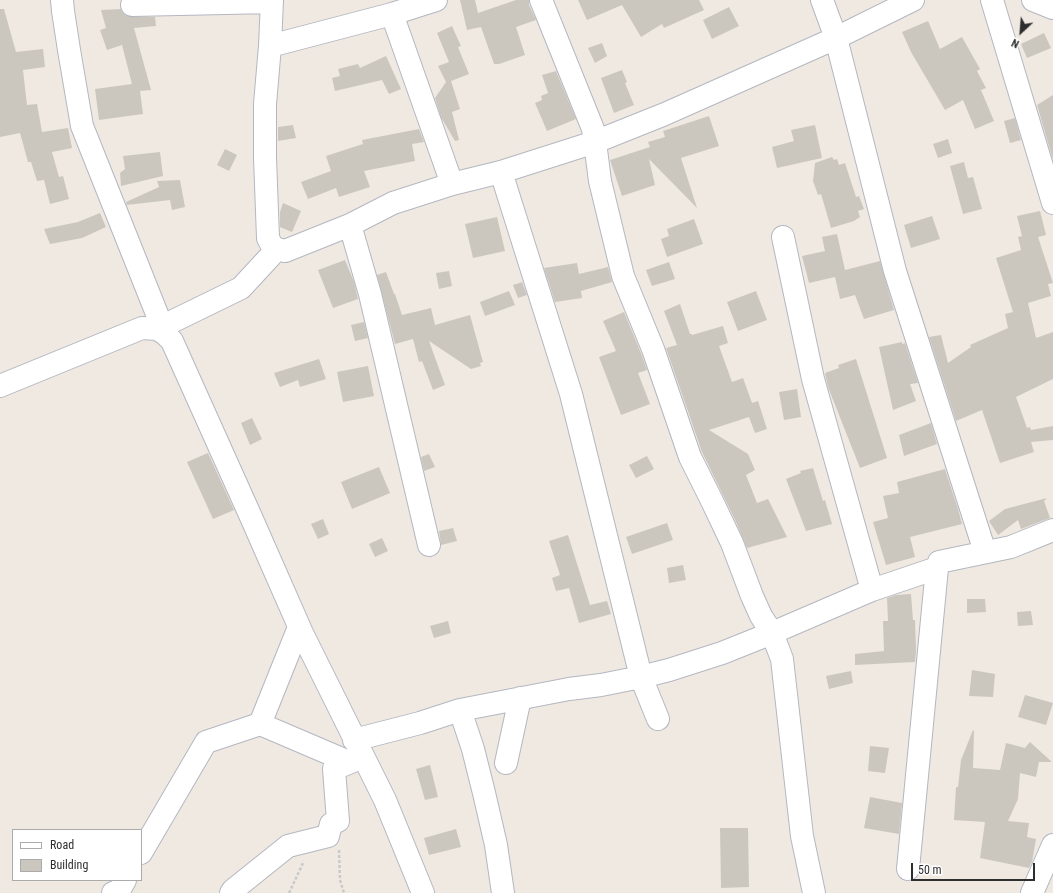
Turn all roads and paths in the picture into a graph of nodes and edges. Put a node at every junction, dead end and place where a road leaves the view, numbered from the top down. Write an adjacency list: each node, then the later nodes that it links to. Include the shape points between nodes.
1 (62, 0): 21 (street, via 82,126)
2 (436, 0): 11 (street)
3 (541, 0): 14 (street, via 593,129)
4 (822, 0): 12 (street)
5 (913, 0): 12 (street)
6 (992, 0): 17 (street)
7 (1033, 0): 10 (street)
8 (272, 1): 9 (street); 13 (street)
9 (132, 5)
10 (1053, 8)
11 (392, 14): 13 (street); 16 (street)
12 (836, 38): 14 (street, via 665,114); 25 (street, via 895,271)
13 (270, 46): 20 (street, via 265,104 265,158 268,238)
14 (595, 142): 15 (street); 29 (street, via 600,181 623,276 653,349 690,458 732,543 761,616)
15 (501, 172): 16 (street); 30 (street, via 571,394)
16 (452, 184): 18 (street, via 393,203)
17 (1053, 203)
18 (350, 225): 20 (street, via 285,251); 24 (street, via 370,294)
19 (783, 237): 27 (street, via 813,379)
20 (277, 249): 21 (street, via 241,288)
21 (161, 330): 22 (street, via 142,328); 28 (street, via 172,341)
22 (1, 382)
23 (1053, 530): 25 (street, via 1011,546)
24 (429, 545)
25 (985, 552): 26 (street, via 939,562)
26 (937, 568): 27 (street); 41 (street)
27 (872, 590): 29 (street)
28 (299, 627): 34 (street); 35 (street)
29 (772, 634): 30 (street, via 692,663); 49 (street, via 782,659 802,836)
30 (641, 677): 31 (street); 33 (street)
31 (520, 698): 32 (street); 36 (street)
32 (460, 710): 35 (street, via 420,723); 48 (street, via 484,793 496,845)
33 (658, 719)
34 (260, 724): 35 (street); 40 (street, via 206,742)
35 (356, 753): 37 (street, via 334,769); 47 (street, via 385,800)
36 (506, 763)
37 (338, 821): 38 (street, via 331,824 328,836); 46 (path, via 340,880)
38 (315, 839): 44 (street, via 288,846); 45 (path)
39 (1053, 845): 50 (street)
40 (142, 851)
41 (908, 869)
42 (124, 881): 43 (street, via 119,891)
43 (113, 893)
44 (230, 893)
45 (289, 893)
46 (344, 893)
47 (423, 893)
48 (503, 893)
49 (814, 893)
50 (1032, 893)

